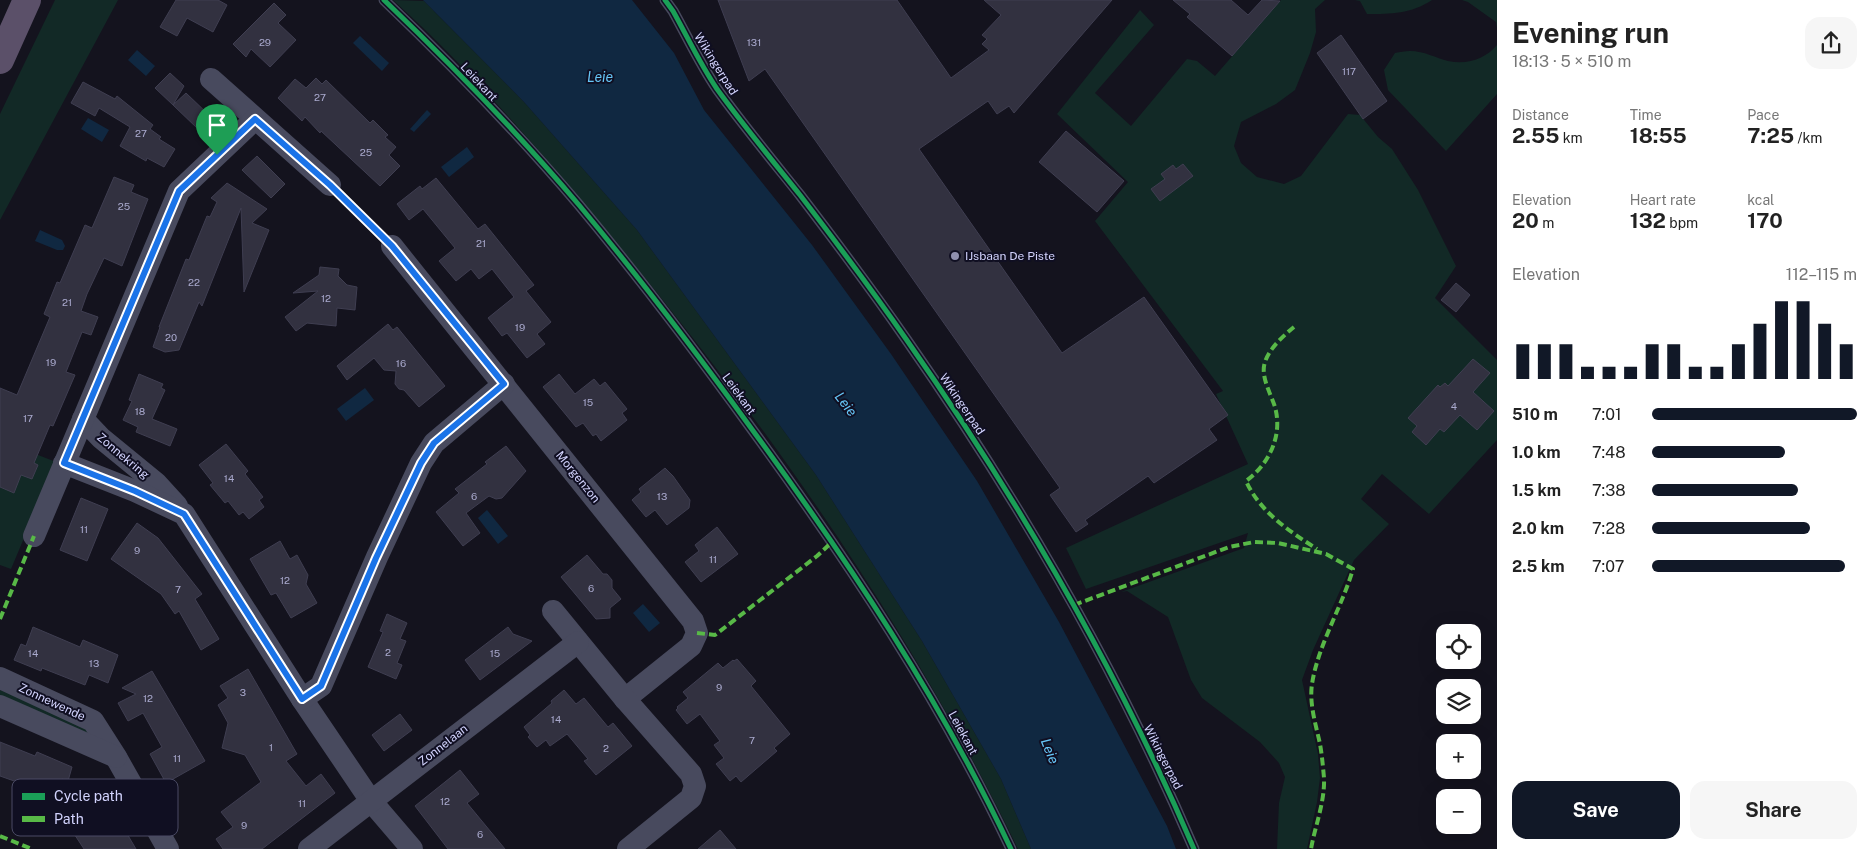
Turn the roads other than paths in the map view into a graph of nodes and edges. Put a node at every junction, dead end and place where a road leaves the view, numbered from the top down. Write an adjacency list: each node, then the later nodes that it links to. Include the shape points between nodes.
1 (27, 0): 4 (highway)
2 (384, 0): 28 (lane, Leiekant, via 572,197 681,332 795,489 884,620 964,756)
3 (665, 0): 29 (lane, Wikingerpad, via 716,87 826,228 953,407 1015,503 1124,700 1172,796)
4 (0, 60)
5 (212, 78): 6 (street)
6 (255, 119): 7 (street); 10 (street, Zonnekring, via 179,191)
7 (330, 185)
8 (392, 246): 9 (street, Morgenzon)
9 (504, 384): 17 (street, via 434,443 421,463 321,686); 18 (street, Morgenzon, via 693,621 697,633 691,646)
10 (83, 419): 11 (street, Zonnekring); 12 (street, Zonnekring, via 156,483)
11 (64, 463): 12 (street, Zonnekring); 13 (street, Zonnekring)
12 (184, 514): 17 (street, Zonnekring)
13 (34, 536)
14 (553, 611): 15 (street)
15 (578, 642): 18 (street); 22 (street, Zonnelaan)
16 (0, 678): 20 (street, Zonnewende, via 93,721)
17 (302, 699): 22 (street, Zonnekring)
18 (625, 699): 27 (street, via 691,774 695,786 691,798)
19 (0, 706): 20 (street, Zonnewende)
20 (116, 757): 21 (street, Zonnewende)
21 (128, 779)
22 (371, 801): 25 (street, Zonnelaan); 26 (street, Zonnekring)
23 (161, 836): 24 (street, Zonnewende)
24 (168, 849)
25 (309, 849)
26 (412, 849)
27 (628, 849)
28 (1011, 849)
29 (1194, 849)

